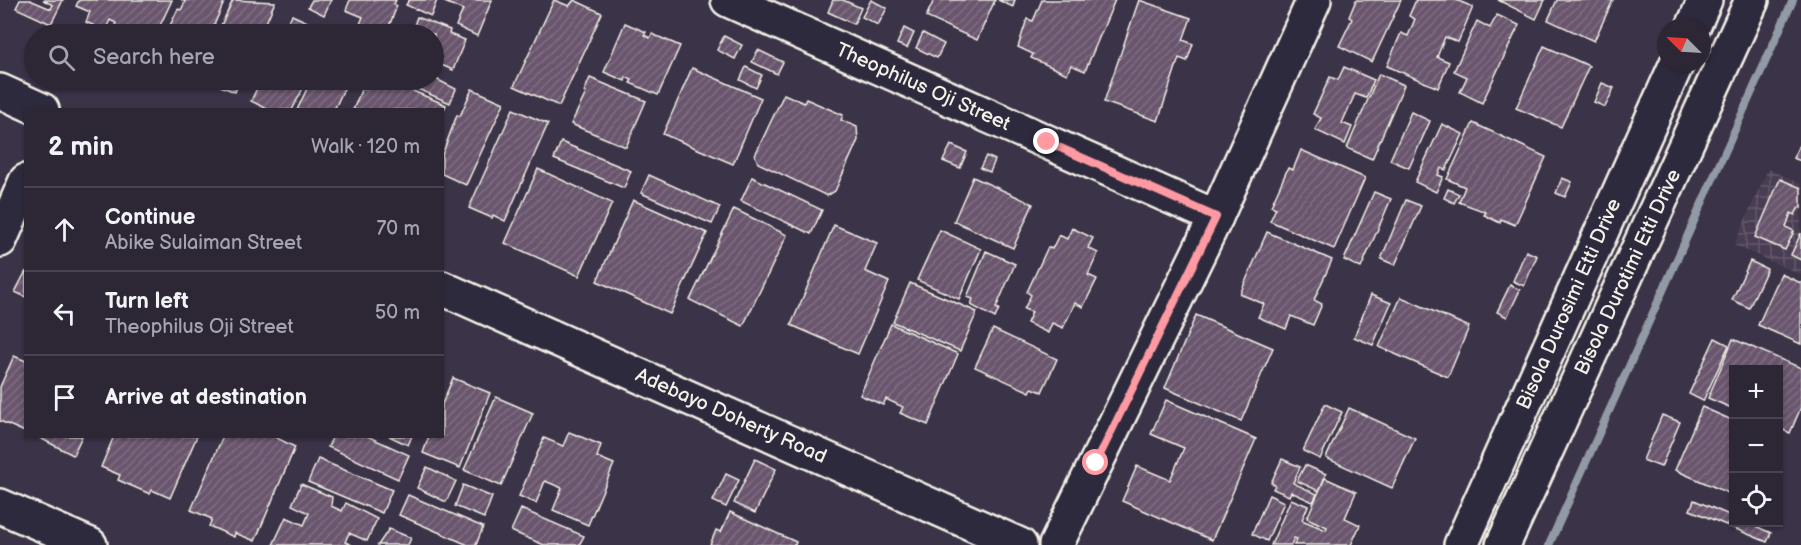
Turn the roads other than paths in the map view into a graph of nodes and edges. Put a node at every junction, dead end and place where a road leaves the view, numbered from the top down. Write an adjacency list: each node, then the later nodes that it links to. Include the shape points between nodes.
1 (728, 0): 10 (street, Theophilus Oji Street)
2 (1314, 0): 10 (street)
3 (1705, 0): 5 (street)
4 (1752, 0): 18 (street, Bisola Durotimi Etti Drive)
5 (1697, 18)
6 (1673, 72): 17 (street, Bisola Durosimi Etti Drive)
7 (0, 91): 8 (street)
8 (38, 108)
9 (24, 186): 11 (street)
10 (1216, 217): 16 (street)
11 (0, 240)
12 (444, 289): 15 (street, Adebayo Doherty Road)
13 (0, 506): 14 (street)
14 (90, 545)
15 (1020, 545)
16 (1056, 545)
17 (1461, 545)
18 (1503, 545)

